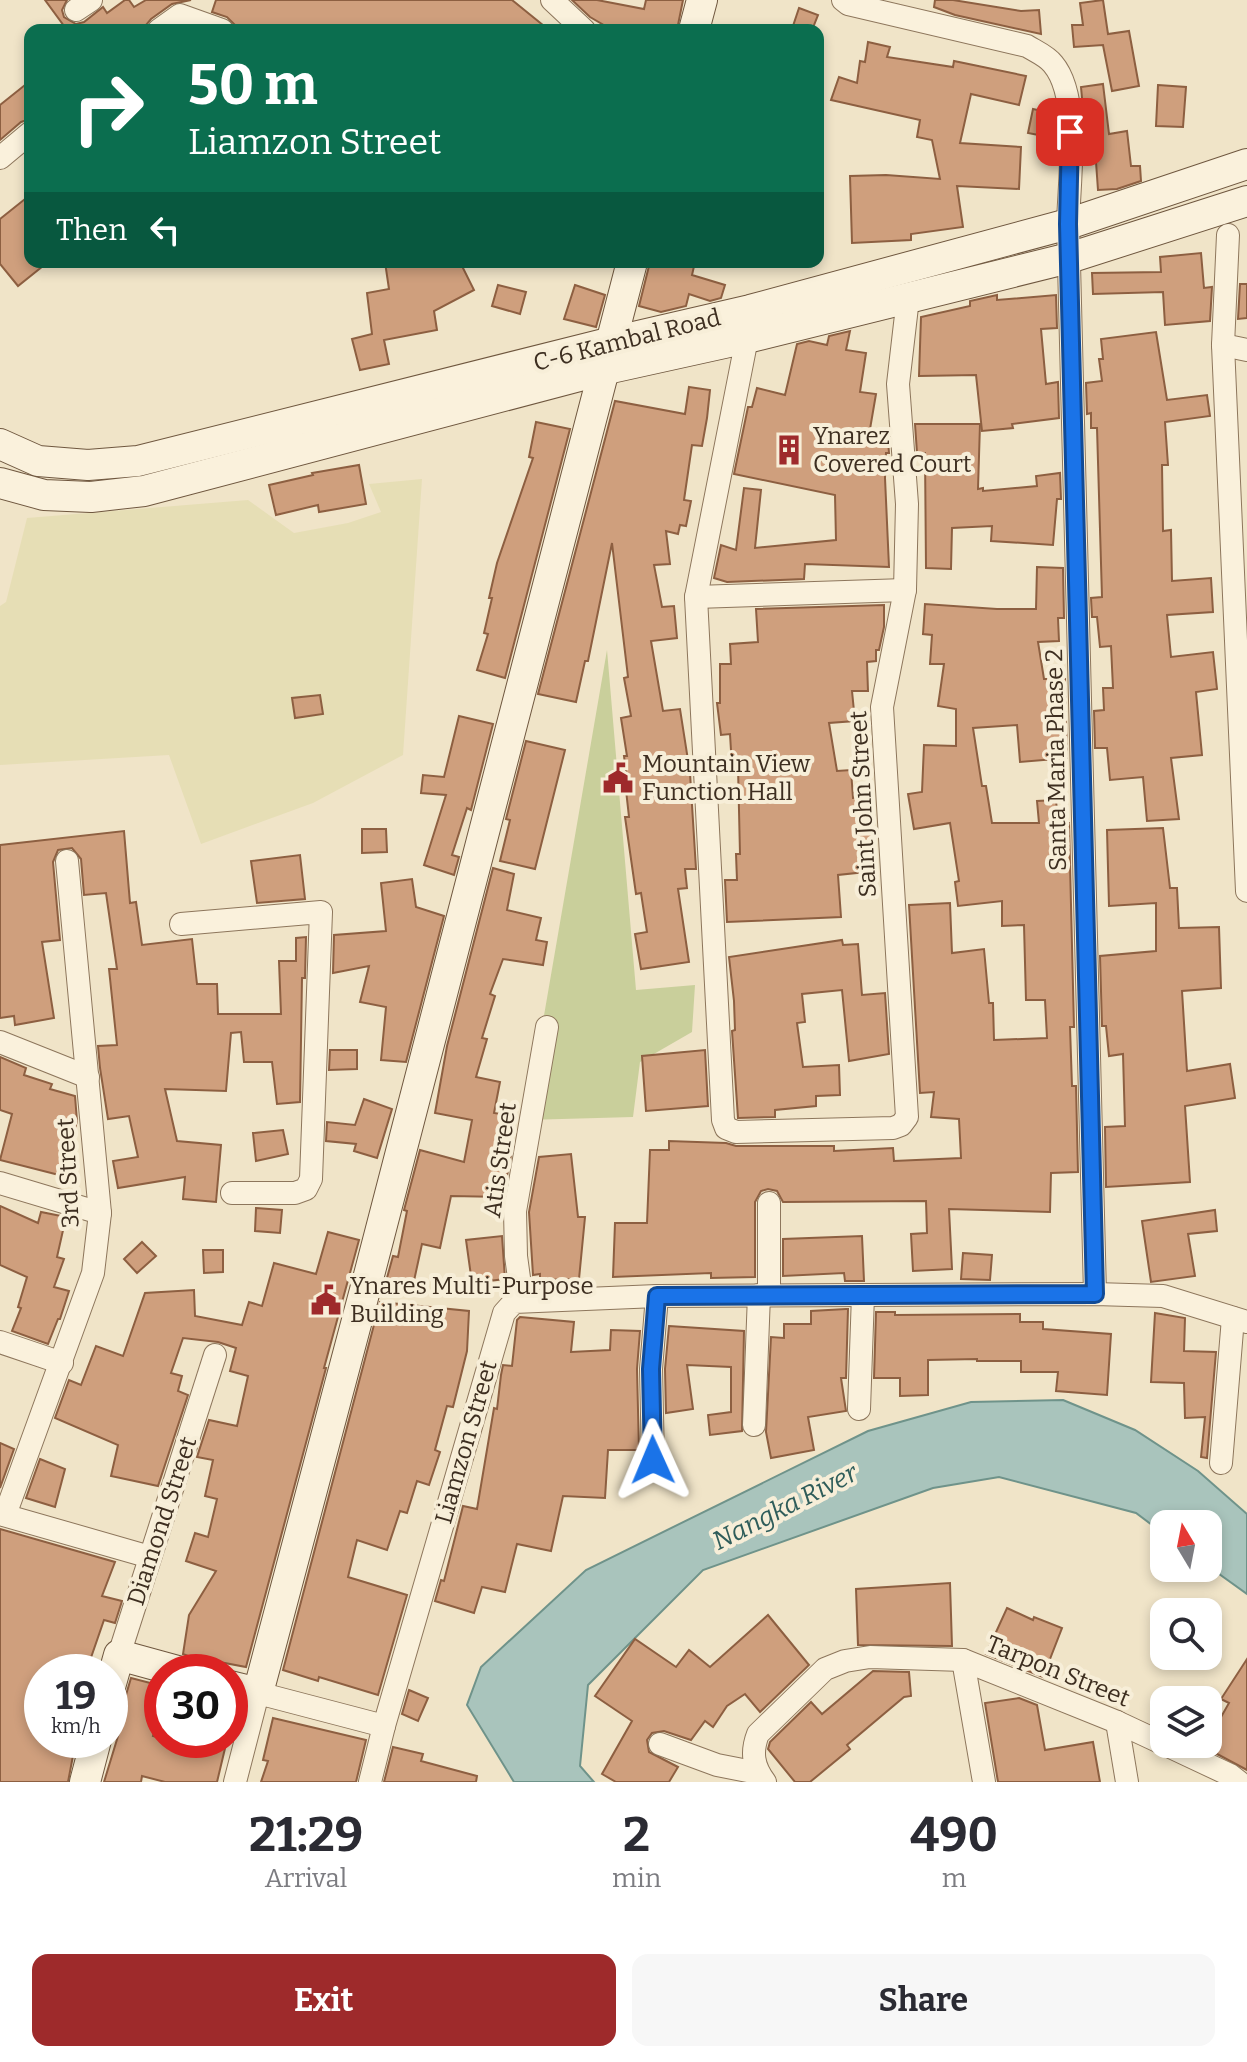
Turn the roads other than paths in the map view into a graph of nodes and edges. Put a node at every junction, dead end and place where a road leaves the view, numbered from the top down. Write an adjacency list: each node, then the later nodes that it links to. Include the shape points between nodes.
1 (552, 0): 6 (street)
2 (702, 0): 7 (main road)
3 (843, 0): 12 (street, Santa Maria Phase 2, via 1027,46 1052,61 1071,102)
4 (167, 24): 5 (street, via 180,15)
5 (205, 24)
6 (578, 24)
7 (696, 24)
8 (24, 138): 9 (street)
9 (0, 158)
10 (1247, 164): 12 (main road, C-6 Kambal Road)
11 (1247, 201): 14 (main road, C-6 Kambal Road)
12 (1068, 224): 14 (street, Santa Maria Phase 2); 18 (main road, C-6 Kambal Road)
13 (1228, 235): 19 (street)
14 (1069, 258): 16 (main road, C-6 Kambal Road); 36 (street, Santa Maria Phase 2)
15 (630, 268): 18 (main road)
16 (908, 298): 17 (main road, C-6 Kambal Road); 24 (street, Saint John Street, via 898,384 907,504)
17 (747, 338): 21 (main road, C-6 Kambal Road); 25 (street)
18 (612, 342): 21 (main road); 22 (main road, C-6 Kambal Road, via 138,461 38,461)
19 (1223, 345): 20 (street); 27 (street)
20 (1247, 350)
21 (602, 370): 23 (main road, C-6 Kambal Road, via 144,491 44,495); 53 (main road, via 369,1275)
22 (0, 444)
23 (0, 483)
24 (905, 590): 25 (street); 25 (street, Saint John Street, via 882,707 907,1117 893,1128 736,1132 723,1120)
25 (696, 597)
26 (67, 861): 31 (street, 3rd Street)
27 (1247, 891)
28 (181, 924): 33 (street, via 321,912 311,1179 306,1189 295,1193)
29 (547, 1027): 40 (street, Atis Street, via 515,1211)
30 (0, 1042): 31 (street)
31 (88, 1077): 35 (street, 3rd Street)
32 (0, 1183): 35 (street)
33 (232, 1193)
34 (769, 1203): 37 (street)
35 (100, 1213): 44 (street, 3rd Street, via 93,1273)
36 (1095, 1294): 38 (street); 41 (street, via 1163,1296)
37 (764, 1295): 38 (street); 39 (street); 46 (street)
38 (863, 1295): 45 (street)
39 (657, 1296): 40 (street); 47 (street, via 651,1369)
40 (522, 1300): 56 (street, Liamzon Street, via 504,1313)
41 (1240, 1320): 48 (street)
42 (0, 1342): 44 (street)
43 (215, 1355): 50 (street, Diamond Street)
44 (62, 1363): 49 (street, 3rd Street)
45 (859, 1409)
46 (754, 1425)
47 (653, 1460)
48 (1221, 1463)
49 (2, 1515): 50 (street)
50 (150, 1557): 51 (street, Diamond Street)
51 (119, 1654)
52 (963, 1660): 55 (street, Tarpon Street); 62 (street, Tarpon Street, via 870,1657 825,1669 758,1734 753,1748); 66 (street)
53 (248, 1677)
54 (248, 1691): 56 (street)
55 (1117, 1722): 57 (street, Tarpon Street); 67 (street)
56 (384, 1726): 65 (street, Liamzon Street)
57 (1150, 1737)
58 (660, 1744): 62 (street)
59 (91, 1758): 63 (main road)
60 (237, 1758): 64 (street)
61 (1194, 1758): 68 (street, Tarpon Street)
62 (762, 1777)
63 (85, 1782)
64 (235, 1782)
65 (370, 1782)
66 (984, 1782)
67 (1127, 1782)
68 (1239, 1782)

